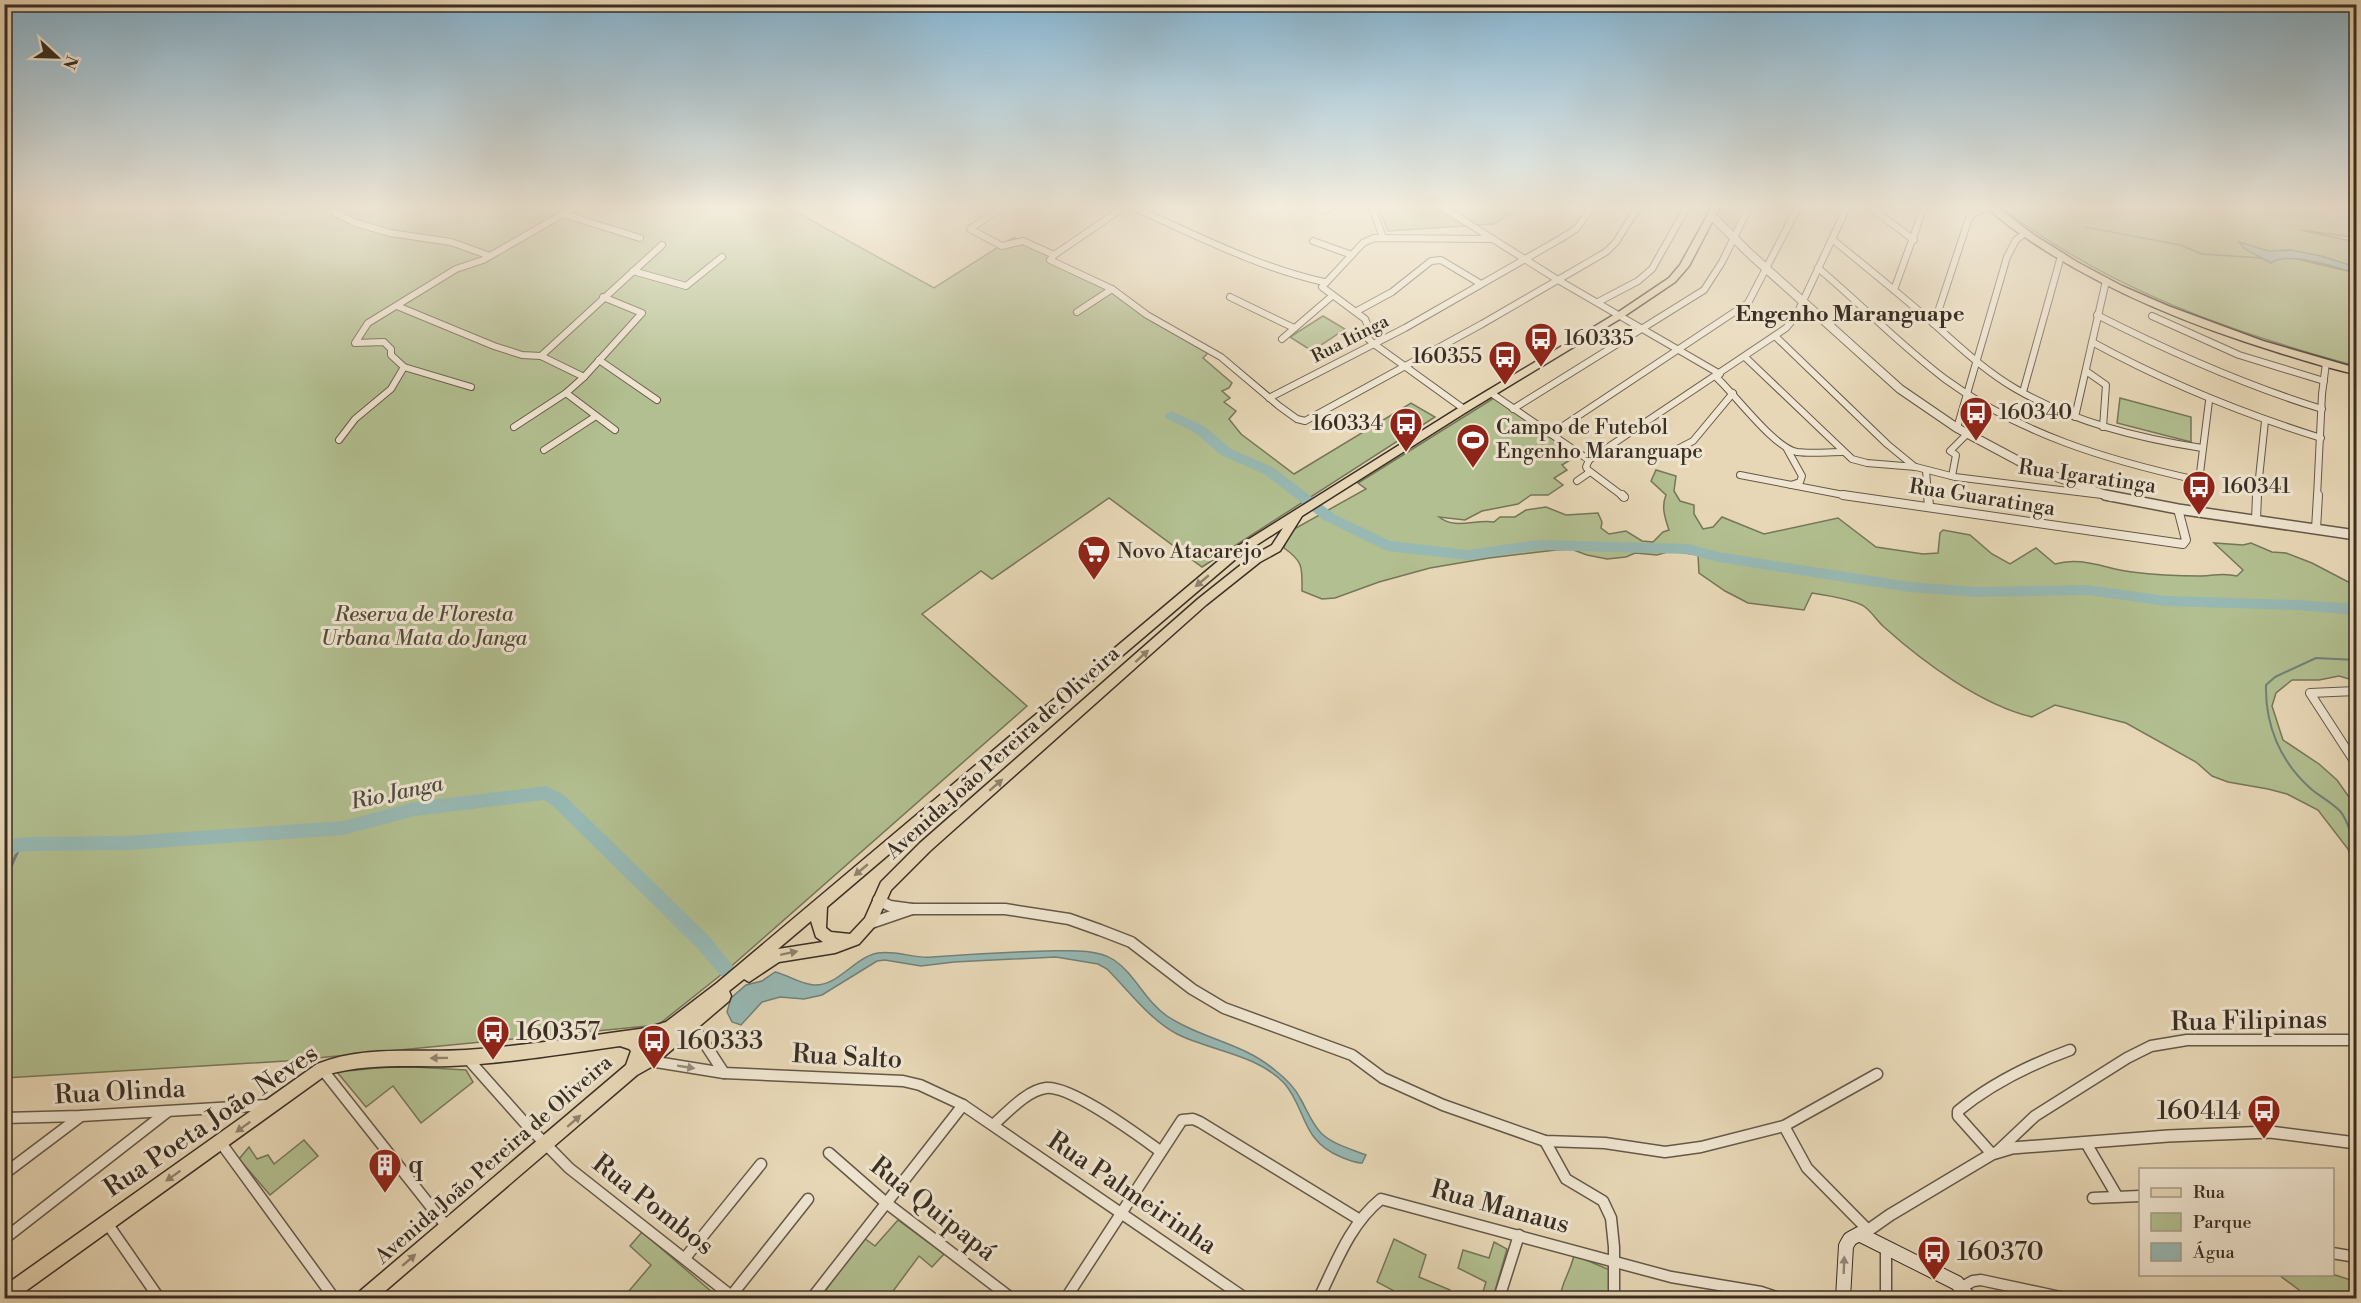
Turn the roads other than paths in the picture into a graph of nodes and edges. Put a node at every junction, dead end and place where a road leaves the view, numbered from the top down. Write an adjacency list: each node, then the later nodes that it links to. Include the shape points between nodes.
1 (1767, 267): 49 (street, via 1748,303)
2 (459, 268): 36 (street)
3 (637, 268): 24 (street)
4 (709, 268): 24 (street, via 686,286)
5 (1067, 268): 29 (street)
6 (1274, 268): 27 (street)
7 (1339, 268): 27 (street)
8 (1421, 268): 37 (street, via 1392,292)
9 (1454, 268): 28 (street)
10 (1510, 268): 28 (street, Rua Itinga)
11 (1539, 268): 25 (street)
12 (1578, 268): 25 (street)
13 (1652, 268): 35 (street, via 1638,281)
14 (1682, 268): 39 (main road, Avenida João Pereira de Oliveira)
15 (1718, 268): 44 (street, via 1704,290)
16 (1768, 268): 34 (street)
17 (1818, 268): 34 (street); 63 (street, via 1935,370)
18 (1866, 268): 30 (street)
19 (1902, 268): 30 (street)
20 (1952, 268): 42 (street)
21 (2004, 268): 53 (street)
22 (2058, 268): 64 (street)
23 (2082, 268): 26 (main road)
24 (633, 271): 32 (street)
25 (1558, 280): 35 (street); 56 (street)
26 (2106, 281): 40 (street); 54 (main road, via 2210,326)
27 (1324, 282): 31 (street, via 1322,287)
28 (1481, 284): 48 (street, Rua Itinga)
29 (1112, 289): 38 (street); 68 (street, via 1147,315 1221,357)
30 (1893, 290): 42 (street)
31 (1332, 296): 37 (street); 43 (street)
32 (603, 297): 50 (street); 52 (street, via 642,313)
33 (1230, 297): 43 (street)
34 (1804, 300): 45 (street, via 1796,316); 79 (street, via 1900,389)
35 (1598, 302): 39 (street)
36 (397, 306): 50 (street, via 494,346); 55 (street, via 368,323 355,343 384,342)
37 (1357, 311): 48 (street, via 1368,322 1364,335)
38 (1077, 312)
39 (1620, 315): 44 (street); 66 (main road, Avenida João Pereira de Oliveira)
40 (2097, 315): 47 (street); 73 (street, via 2193,363)
41 (2152, 316): 61 (street, via 2231,352)
42 (1934, 324): 53 (street)
43 (1294, 328): 46 (street)
44 (1642, 328): 49 (street); 72 (street)
45 (1776, 337): 51 (street); 91 (street)
46 (1282, 339)
47 (2092, 342): 57 (street); 70 (street)
48 (1374, 344): 56 (street); 68 (street, Rua Itinga)
49 (1679, 350): 59 (street); 81 (street)
50 (541, 356): 60 (street)
51 (1745, 357): 59 (street); 88 (street)
52 (599, 360): 60 (street); 69 (street)
53 (1975, 361): 63 (street); 64 (street)
54 (2326, 363): 58 (main road); 61 (street)
55 (404, 367): 62 (street); 84 (street, via 391,390 344,429)
56 (1405, 367): 68 (street, via 1309,420 1297,419); 71 (street)
57 (2086, 371): 75 (street); 78 (street, via 2106,386)
58 (2356, 371)
59 (1718, 376): 67 (street); 90 (street)
60 (584, 377): 65 (street)
61 (2324, 381): 73 (street)
62 (471, 387)
63 (1966, 392): 79 (street); 96 (street, via 2018,423 2075,449 2139,469)
64 (2023, 392): 75 (street)
65 (566, 393): 74 (street); 77 (street)
66 (1491, 393): 71 (main road, Avenida João Pereira de Oliveira); 72 (street)
67 (1733, 393): 85 (street, via 1745,411); 89 (street, via 1693,441)
68 (1269, 398)
69 (657, 400)
70 (2209, 401): 76 (street); 86 (street)
71 (1464, 409): 103 (main road, Avenida João Pereira de Oliveira)
72 (1513, 409): 81 (street)
73 (2322, 409): 83 (street)
74 (596, 416): 80 (street); 87 (street)
75 (2075, 417): 78 (street)
76 (2265, 421): 83 (street); 105 (street)
77 (514, 427)
78 (2103, 427): 86 (street)
79 (1957, 428): 82 (street)
80 (615, 430)
81 (1551, 434): 90 (street)
82 (1967, 434): 95 (street, via 1950,451 1956,455); 99 (street, via 2030,467)
83 (2321, 438): 106 (street)
84 (339, 440)
85 (1786, 447): 88 (street, via 1795,452); 98 (street, via 1802,476 1800,482)
86 (2202, 448): 96 (street)
87 (544, 450)
88 (1843, 452): 91 (street, Rua Igaratinga, via 1867,463)
89 (1668, 454)
90 (1589, 460): 93 (street, via 1586,467)
91 (1916, 467): 92 (street, Rua Igaratinga)
92 (1926, 470): 95 (street, Rua Igaratinga); 101 (street)
93 (1590, 472): 97 (street); 100 (street)
94 (1740, 475): 98 (street, Rua Guaratinga)
95 (1952, 476): 99 (street, Rua Igaratinga)
96 (2197, 480): 104 (street)
97 (1577, 481)
98 (1789, 485): 101 (street, Rua Guaratinga)
99 (2107, 496): 102 (street, Rua Igaratinga)
100 (1624, 497)
101 (1929, 506): 102 (street, Rua Guaratinga, via 2183,544 2186,540)
102 (2178, 509): 104 (street, Rua Igaratinga)
103 (1300, 511): 108 (main road, Avenida João Pereira de Oliveira); 109 (main road, Avenida João Pereira de Oliveira)
104 (2195, 511): 105 (street, Rua Igaratinga)
105 (2256, 520): 106 (street, Rua Igaratinga)
106 (2316, 529): 107 (street, Rua Igaratinga)
107 (2356, 535)
108 (1258, 537): 109 (main road, via 1270,539); 113 (main road, Avenida João Pereira de Oliveira, one-way to 113)
109 (1276, 548): 112 (main road, Avenida João Pereira de Oliveira, one-way to 109, via 891,881 939,833 1202,603)
110 (2356, 691): 111 (street, via 2310,693)
111 (2355, 761)
112 (879, 900): 114 (street); 115 (main road, Avenida João Pereira de Oliveira)
113 (821, 904): 116 (main road, via 816,923 822,934 839,940); 117 (main road, Avenida João Pereira de Oliveira)
114 (912, 909): 115 (street); 134 (street, via 1005,909 1070,919 1100,930 1131,942 1192,989 1224,1008 1352,1055 1383,1078 1443,1105)
115 (868, 924): 116 (main road, Avenida João Pereira de Oliveira)
116 (854, 939): 117 (main road, Avenida João Pereira de Oliveira, one-way to 116, via 776,956)
117 (686, 1022): 118 (main road, Rua Poeta João Neves); 122 (main road, Avenida João Pereira de Oliveira); 125 (street)
118 (621, 1038): 121 (main road, Rua Poeta João Neves); 124 (main road, via 634,1043 639,1050)
119 (2356, 1040): 140 (street, Rua Filipinas, via 2187,1040 2151,1046 2035,1116)
120 (2070, 1050): 140 (street, via 2000,1079 1958,1111 1958,1116)
121 (467, 1058): 123 (main road, Rua Poeta João Neves, one-way to 123, via 370,1058); 138 (street, Rua Pombos)
122 (648, 1060): 124 (main road, Avenida João Pereira de Oliveira); 125 (street, Rua Salto, one-way to 125)
123 (322, 1069): 127 (main road, Rua Poeta João Neves); 152 (street)
124 (632, 1070): 138 (main road, Avenida João Pereira de Oliveira, one-way to 124)
125 (724, 1073): 128 (street, Rua Salto, via 903,1081 920,1084)
126 (1877, 1074): 133 (street)
127 (274, 1104): 129 (street, Rua Olinda); 135 (main road, Rua Poeta João Neves, one-way to 135)
128 (963, 1105): 132 (street, Rua Salto); 148 (street)
129 (168, 1111): 130 (street, Rua Olinda); 155 (street)
130 (81, 1116): 131 (street, Rua Olinda); 143 (street)
131 (4, 1118)
132 (993, 1125): 139 (street, via 1032,1094 1047,1087 1057,1088); 149 (street, Rua Palmeirinha)
133 (1784, 1126): 134 (street, via 1665,1152 1605,1143); 153 (street, via 1807,1168)
134 (1545, 1142): 160 (street, via 1566,1179 1603,1201 1611,1218)
135 (221, 1143): 151 (main road, Rua Poeta João Neves, one-way to 151); 165 (street)
136 (2086, 1143): 137 (street, via 2270,1132); 140 (street, via 2012,1148); 144 (street)
137 (2356, 1143)
138 (546, 1145): 152 (main road, Avenida João Pereira de Oliveira); 159 (street, Rua Pombos, via 584,1182)
139 (1160, 1151): 149 (street); 150 (street, via 1182,1120 1200,1122)
140 (1995, 1153): 153 (street)
141 (829, 1154): 148 (street, Rua Quipapá)
142 (761, 1164): 159 (street)
143 (4, 1174)
144 (2117, 1196): 145 (street); 146 (street)
145 (2139, 1196)
146 (2093, 1198)
147 (808, 1199): 163 (street)
148 (885, 1202): 167 (street); 168 (street, Rua Quipapá)
149 (1121, 1212): 169 (street); 170 (street, Rua Palmeirinha)
150 (1360, 1220): 154 (street, Rua Manaus, via 1381,1199); 171 (street)
151 (107, 1223): 162 (main road, Rua Poeta João Neves); 164 (street)
152 (447, 1227): 166 (main road, Avenida João Pereira de Oliveira, one-way to 152)
153 (1865, 1232): 156 (main road); 175 (main road, one-way to 153, via 1846,1246 1855,1234)
154 (1518, 1235): 160 (street, Rua Manaus); 172 (street)
155 (4, 1239)
156 (1886, 1246): 161 (main road); 176 (street)
157 (2334, 1253): 158 (street)
158 (2356, 1257)
159 (685, 1258): 163 (street, Rua Pombos)
160 (1615, 1262): 173 (street); 174 (street, Rua Manaus)
161 (1966, 1293): 177 (street, via 1973,1281 1981,1280 2031,1288)
162 (4, 1297)
163 (733, 1297)
164 (159, 1299)
165 (334, 1299)
166 (365, 1299)
167 (812, 1299)
168 (1011, 1299)
169 (1065, 1299)
170 (1245, 1299)
171 (1319, 1299)
172 (1499, 1299)
173 (1614, 1299)
174 (1779, 1299)
175 (1843, 1299)
176 (1886, 1299)
177 (2065, 1299)

